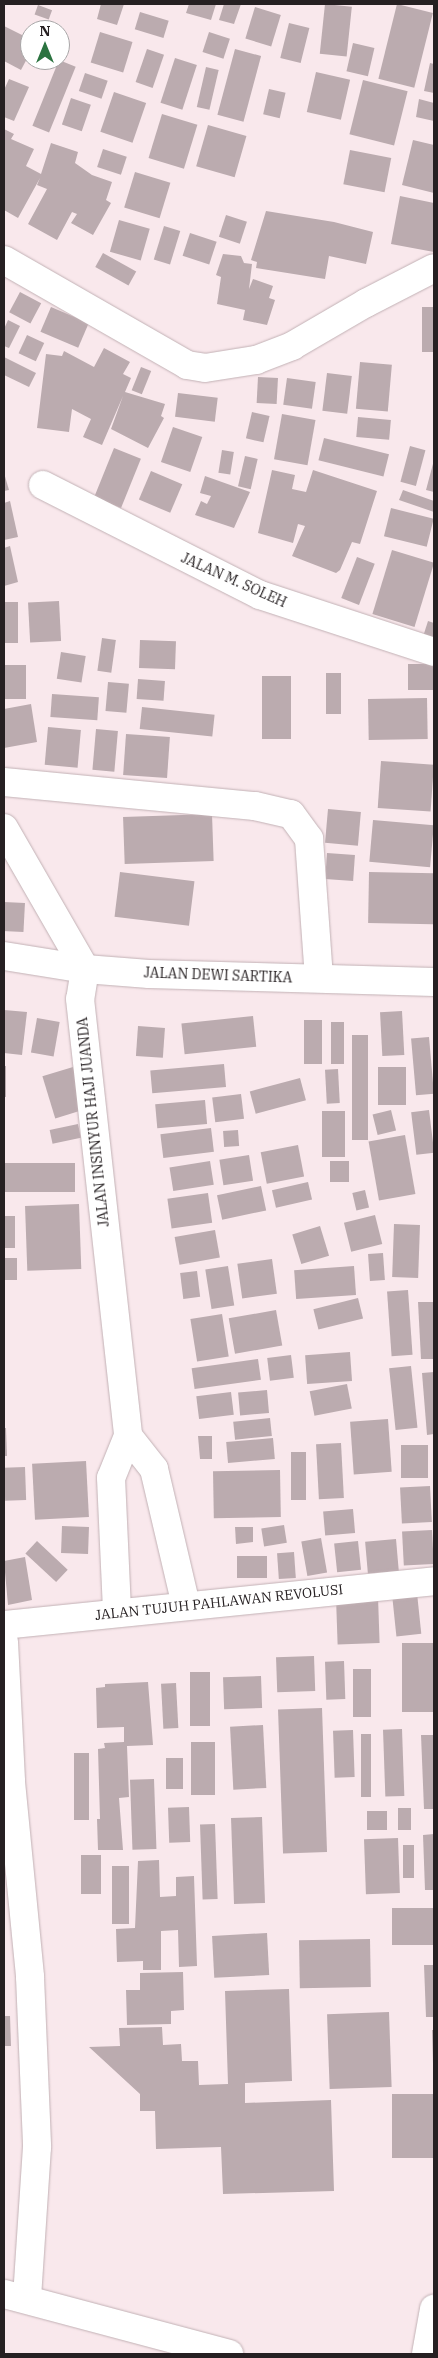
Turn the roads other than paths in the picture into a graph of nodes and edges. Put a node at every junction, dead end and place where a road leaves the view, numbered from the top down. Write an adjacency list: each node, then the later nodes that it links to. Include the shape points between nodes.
1 (4, 260): 2 (street, via 187,365 205,368 256,360 292,346 366,302)
2 (434, 268)
3 (43, 485): 4 (street, JALAN M. SOLEH, via 260,595)
4 (434, 652)
5 (4, 782): 9 (street, via 255,806 291,814 310,839)
6 (4, 828): 8 (street)
7 (4, 956): 8 (street, JALAN DEWI SARTIKA)
8 (85, 968): 9 (street, JALAN DEWI SARTIKA, via 149,974); 11 (street, JALAN INSINYUR HAJI JUANDA, via 80,999)
9 (319, 978): 10 (street, JALAN DEWI SARTIKA)
10 (434, 982)
11 (128, 1436): 13 (street, via 154,1469); 14 (street, JALAN INSINYUR HAJI JUANDA, via 111,1478)
12 (434, 1581): 13 (street, JALAN TUJUH PAHLAWAN REVOLUSI)
13 (186, 1605): 14 (street, JALAN TUJUH PAHLAWAN REVOLUSI)
14 (117, 1611): 15 (street, JALAN TUJUH PAHLAWAN REVOLUSI)
15 (4, 1624)
16 (4, 1642): 17 (street, via 11,1782 30,1977 37,2147)
17 (15, 2296): 19 (street)
18 (434, 2309): 20 (street)
19 (229, 2354)
20 (426, 2354)

